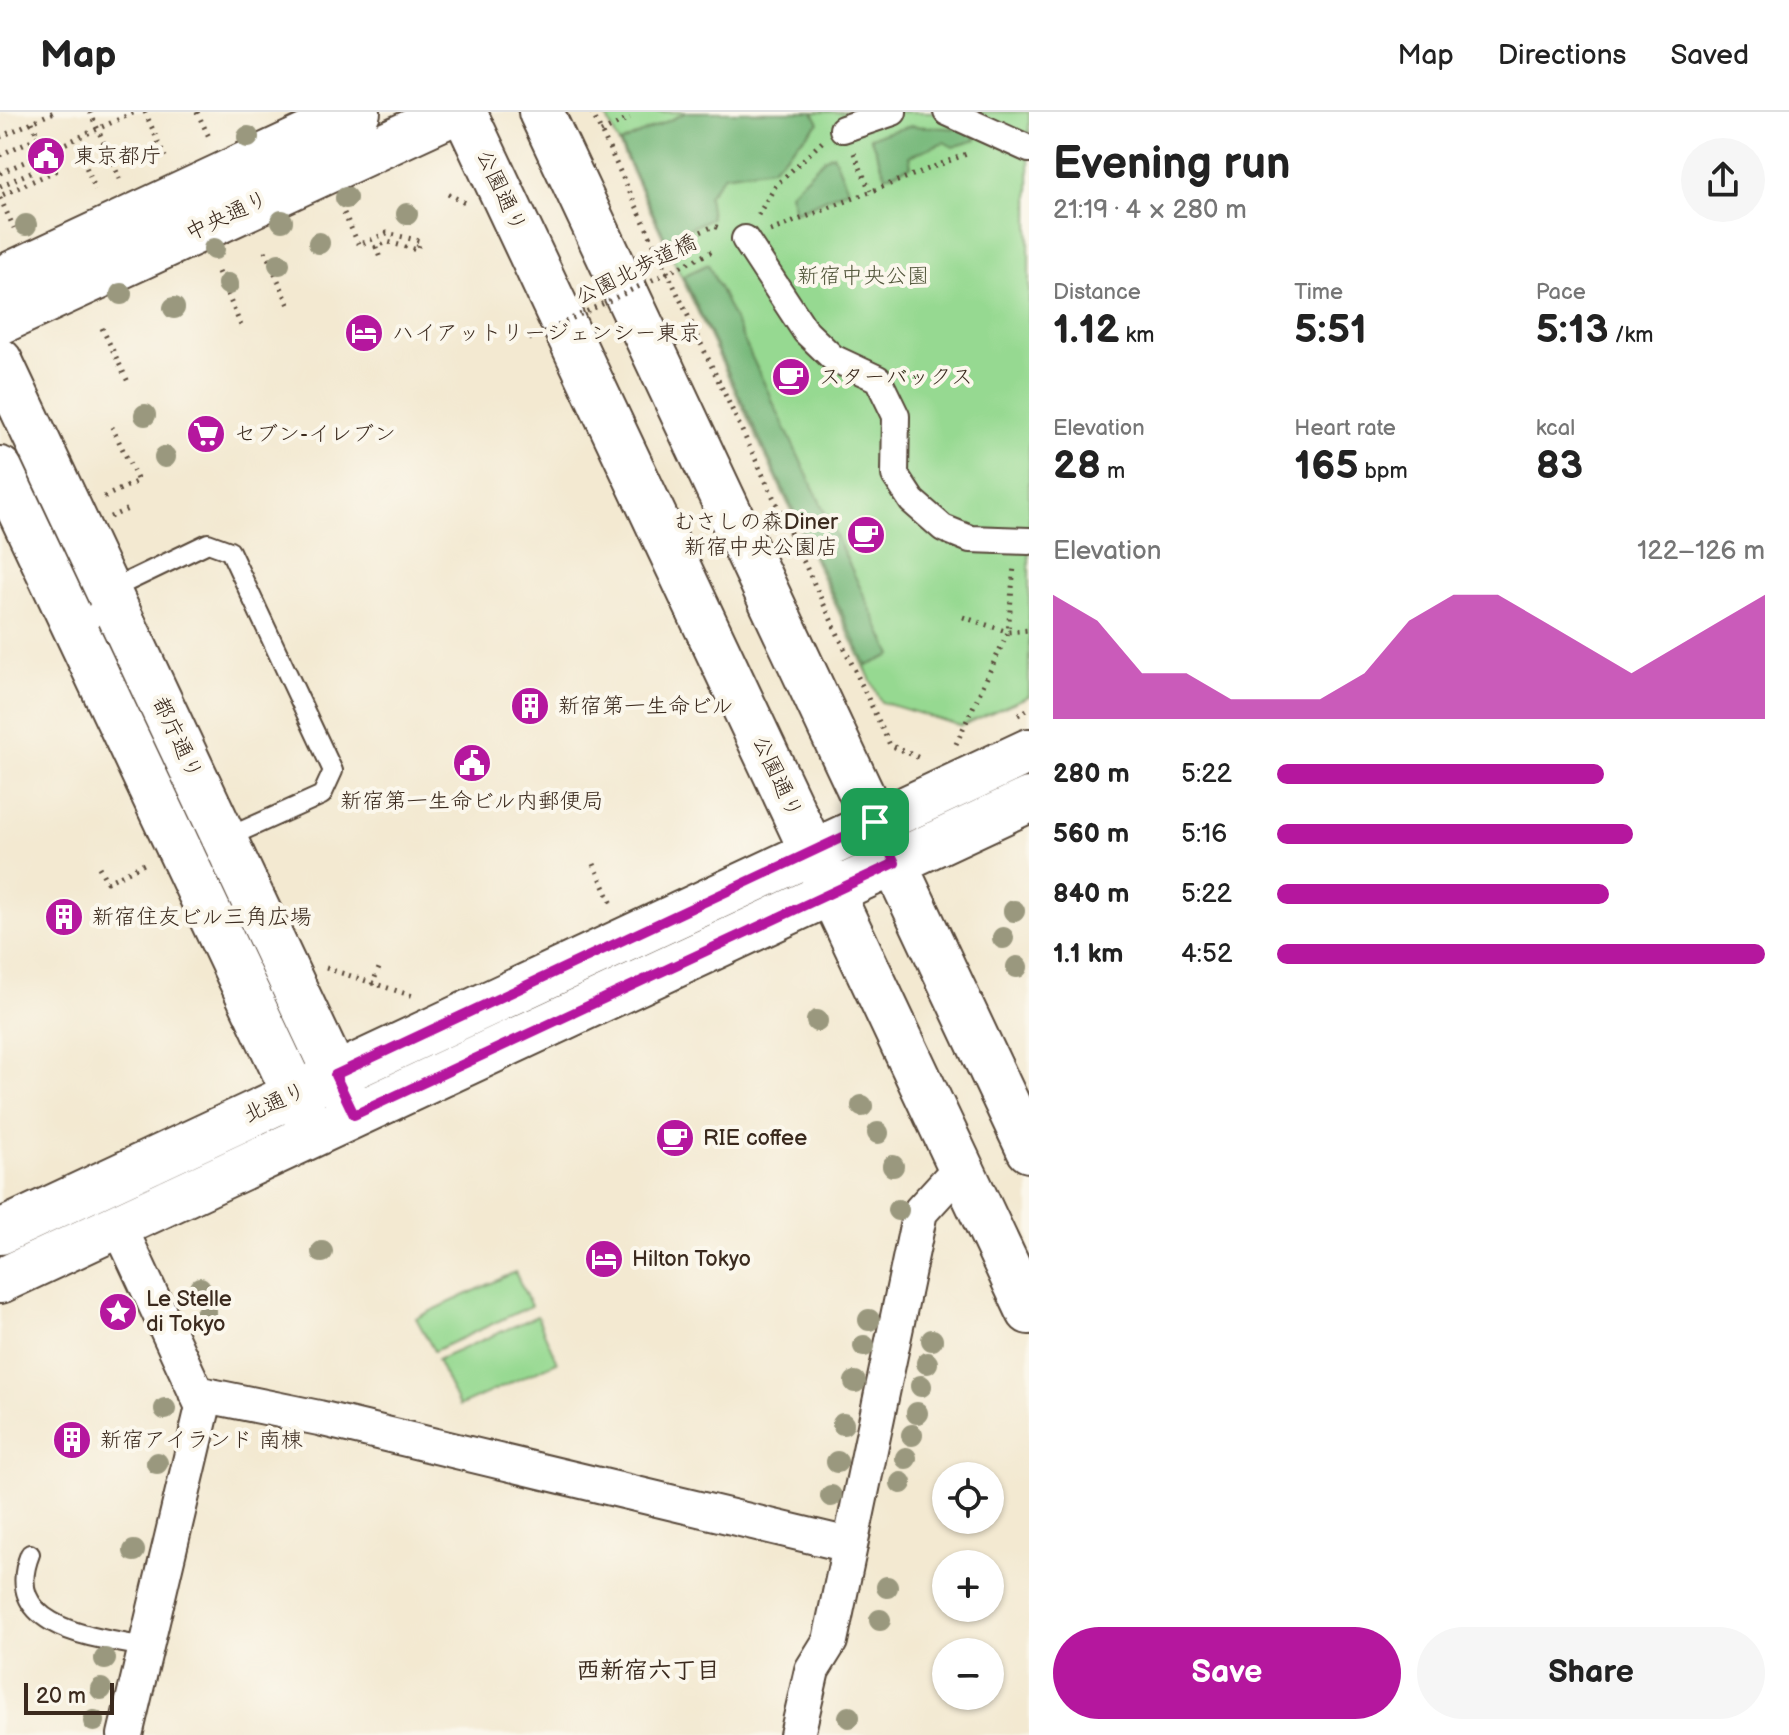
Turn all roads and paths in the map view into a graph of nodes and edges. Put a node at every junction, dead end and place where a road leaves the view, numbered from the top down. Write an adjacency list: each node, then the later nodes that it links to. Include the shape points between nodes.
1 (54, 112): 14 (path)
2 (90, 112): 15 (path)
3 (135, 112): 15 (path)
4 (145, 112): 24 (path)
5 (197, 112): 19 (path)
6 (358, 112): 42 (main road, 中央通り)
7 (455, 112): 44 (main road, 中央通り)
8 (464, 112): 71 (main road, 公園通り)
9 (541, 112): 68 (main road)
10 (592, 112): 17 (path)
11 (893, 112): 16 (street)
12 (947, 112): 20 (street)
13 (630, 118): 17 (path)
14 (32, 122): 18 (path); 23 (path, via 38,137)
15 (98, 129): 25 (path); 26 (path)
16 (843, 129): 29 (path)
17 (601, 132): 38 (path)
18 (0, 137)
19 (209, 137)
20 (1019, 144): 29 (path)
21 (816, 146): 36 (path, via 776,185)
22 (80, 153): 28 (path)
23 (0, 155)
24 (165, 157)
25 (0, 173)
26 (120, 179)
27 (0, 186): 31 (path, via 51,163 55,171)
28 (96, 190)
29 (870, 191): 36 (path, via 799,223)
30 (448, 194): 32 (path)
31 (0, 197): 35 (path)
32 (466, 204)
33 (344, 213): 40 (path, via 359,245 387,233 420,241 417,250 388,242 376,247)
34 (714, 226): 38 (path)
35 (14, 228)
36 (745, 239): 55 (street, via 806,332 833,358 878,379 896,416 895,475 912,501 943,528 970,539)
37 (265, 251): 43 (path)
38 (657, 251): 66 (path, via 890,745 921,760)
39 (713, 251): 47 (path, 公園北歩道橋, bridge)
40 (381, 261)
41 (218, 272): 46 (path)
42 (0, 279)
43 (289, 305)
44 (0, 322)
45 (102, 328): 49 (path)
46 (242, 328)
47 (529, 339)
48 (9, 380): 56 (main road, 都庁通り)
49 (129, 384)
50 (112, 427): 52 (path, via 138,481)
51 (0, 469): 60 (main road, 都庁通り)
52 (100, 499)
53 (128, 509): 54 (path)
54 (109, 517)
55 (1024, 541): 59 (path, via 1008,604)
56 (108, 591): 60 (lane); 69 (main road, 都庁通り); 69 (lane, via 208,543 230,551 333,771 322,795)
57 (963, 617): 59 (path)
58 (1029, 630): 59 (path)
59 (1008, 632): 64 (path)
60 (80, 639): 70 (main road, 都庁通り)
61 (1029, 709): 62 (path)
62 (1017, 736): 68 (main road, 北通り)
63 (968, 739): 64 (path)
64 (955, 744): 65 (path)
65 (944, 750)
66 (932, 755)
67 (1029, 800): 72 (main road, 北通り)
68 (875, 822): 71 (main road, 北通り); 72 (main road)
69 (224, 839): 70 (lane); 81 (main road, 都庁通り)
70 (164, 848): 74 (path, via 107,882); 82 (main road, 都庁通り)
71 (812, 852): 75 (main road, 公園通り); 81 (main road, 北通り)
72 (895, 863): 75 (main road, 北通り); 85 (main road)
73 (594, 864): 76 (path)
74 (99, 867)
75 (831, 892): 83 (main road, 北通り); 86 (main road, 公園通り)
76 (613, 906)
77 (319, 965): 79 (path)
78 (379, 968): 79 (path)
79 (372, 985): 80 (path)
80 (420, 998)
81 (335, 1075): 82 (main road, 北通り); 83 (main road, 都庁通り)
82 (294, 1094): 84 (main road, 都庁通り); 88 (main road, 北通り)
83 (354, 1115): 84 (main road, 北通り)
84 (314, 1135): 87 (main road, 北通り)
85 (1029, 1150)
86 (961, 1167): 90 (main road, 公園通り); 92 (street, via 920,1212)
87 (119, 1226): 89 (main road, 北通り); 91 (street)
88 (0, 1232)
89 (0, 1281)
90 (1029, 1312)
91 (196, 1393): 92 (street); 94 (street, via 203,1407)
92 (849, 1545): 96 (street, via 830,1641 812,1670)
93 (30, 1554): 94 (lane, via 18,1572 31,1614 63,1632)
94 (146, 1647): 95 (street)
95 (125, 1735)
96 (797, 1735)

